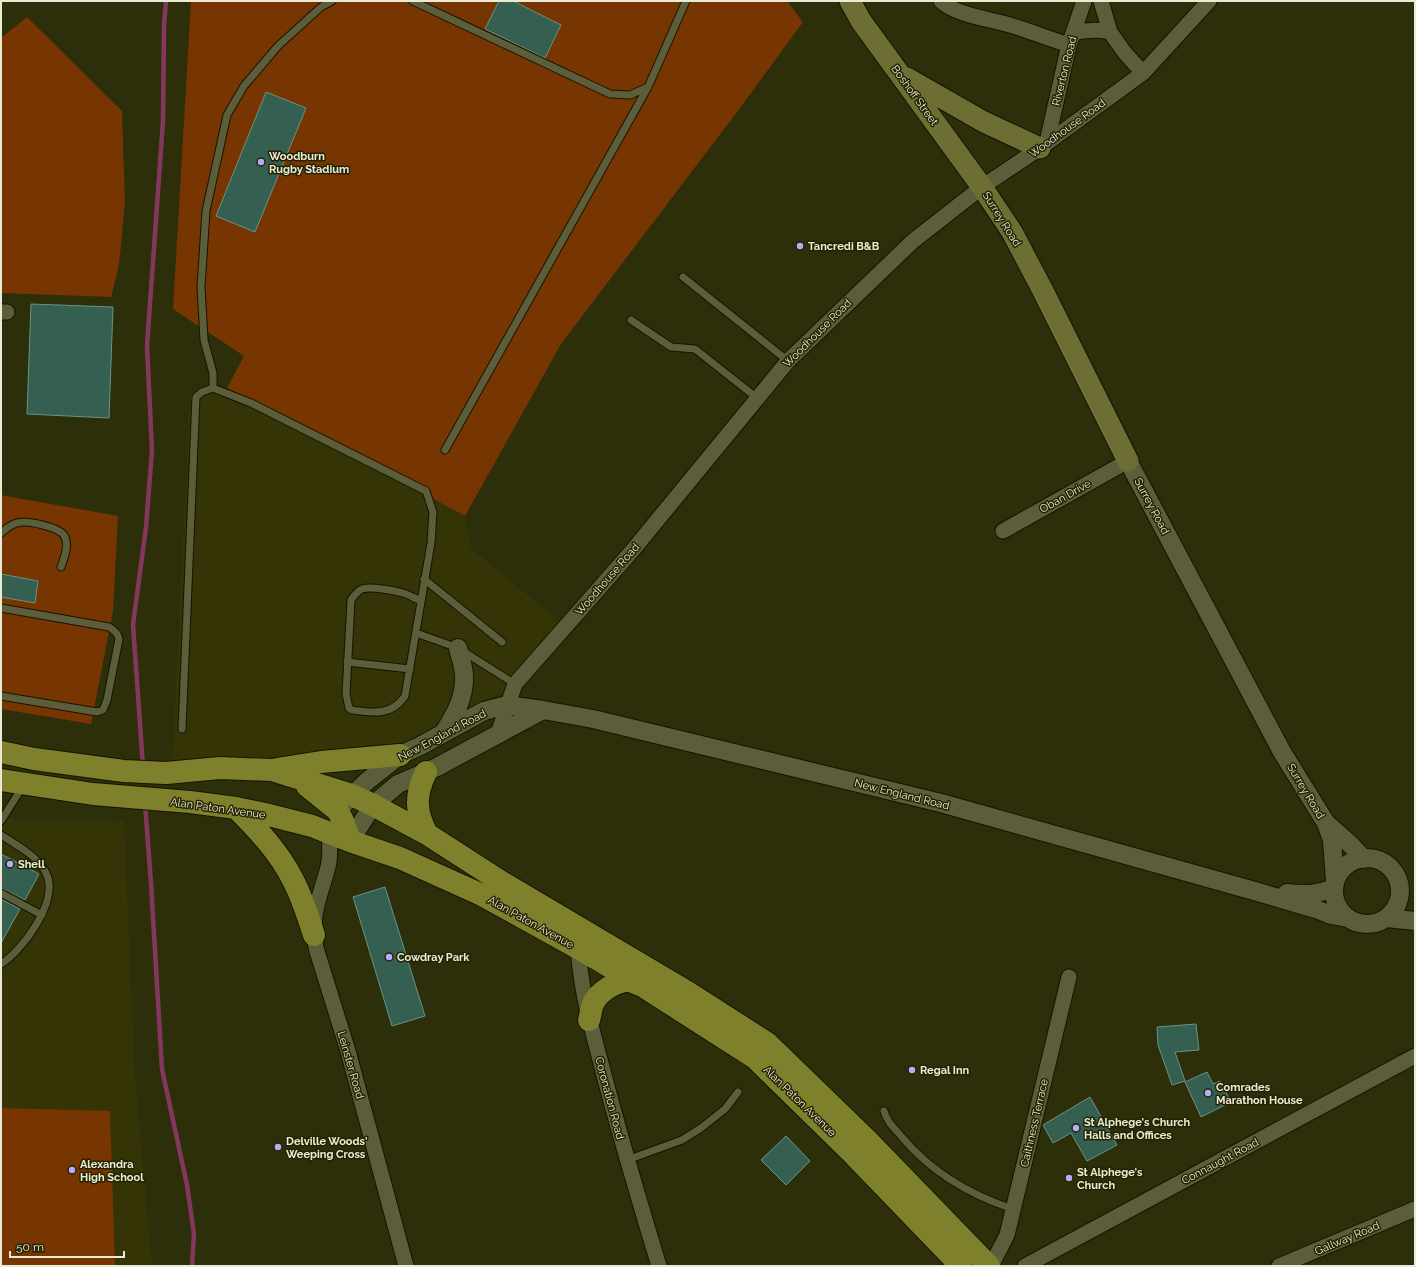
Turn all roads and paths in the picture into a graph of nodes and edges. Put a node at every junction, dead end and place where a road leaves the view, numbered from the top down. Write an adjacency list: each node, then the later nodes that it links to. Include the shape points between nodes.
1 (332, 1): 19 (lane, via 278,46 244,86 227,115 206,211 201,287 204,340 213,373)
2 (413, 1): 13 (lane, via 610,94 630,95)
3 (686, 1): 13 (lane)
4 (850, 1): 12 (main road, Boshoff Street, via 861,21)
5 (941, 1): 10 (street, via 968,14)
6 (1084, 1): 10 (street, Riverton Road)
7 (1101, 1): 9 (street)
8 (1209, 1): 11 (street, Woodhouse Road)
9 (1110, 32): 10 (street, via 1092,30); 11 (street)
10 (1071, 39): 14 (street, Riverton Road)
11 (1143, 73): 14 (street, Woodhouse Road)
12 (901, 75): 14 (main road, via 984,122); 15 (main road, Boshoff Street)
13 (648, 87): 21 (lane)
14 (1044, 145): 15 (street, Woodhouse Road)
15 (982, 187): 18 (street, Woodhouse Road, via 913,241); 22 (main road, Surrey Road, via 1012,232)
16 (683, 277): 18 (lane)
17 (631, 320): 20 (lane, via 671,347 695,349)
18 (788, 361): 20 (street, Woodhouse Road)
19 (213, 388): 26 (lane, via 251,403 426,491 433,512 431,543); 38 (lane, via 196,397)
20 (757, 398): 34 (street, Woodhouse Road, via 632,551)
21 (445, 450)
22 (1128, 461): 23 (street, Oban Drive); 53 (street, Surrey Road, via 1282,752)
23 (1003, 531)
24 (1, 533): 25 (lane, via 15,523 22,522 31,522 59,531 64,534 67,545)
25 (61, 567)
26 (424, 579): 27 (lane); 30 (lane)
27 (420, 601): 29 (lane); 32 (lane, via 406,594 386,590 363,589 357,592 351,600)
28 (1, 608): 35 (lane, via 109,627 116,632 119,639 103,710 97,712)
29 (416, 633): 31 (lane); 33 (lane)
30 (502, 642)
31 (458, 648): 34 (lane); 39 (street, via 464,676 462,695 456,712)
32 (347, 662): 33 (lane); 33 (lane, via 346,694 349,708 358,711 378,712 389,710 399,704 405,696)
33 (410, 669)
34 (515, 684): 36 (street, Woodhouse Road)
35 (1, 696)
36 (507, 705): 37 (street, New England Road); 39 (street, New England Road, via 484,711); 40 (street, Woodhouse Road)
37 (543, 710): 40 (street); 63 (street, New England Road, via 593,719 941,802)
38 (182, 729)
39 (444, 732): 42 (street, New England Road)
40 (498, 734): 44 (street)
41 (1, 752): 43 (main road, Alan Paton Avenue, via 124,771 166,773 220,768)
42 (400, 755): 43 (main road, via 321,762); 48 (street, New England Road)
43 (272, 770): 45 (main road, Alan Paton Avenue)
44 (426, 772): 49 (street, via 398,784); 55 (main road, via 417,800 418,812)
45 (296, 778): 48 (main road, Alan Paton Avenue); 51 (main road)
46 (1, 780): 47 (main road, Alan Paton Avenue)
47 (24, 784): 50 (main road, Alan Paton Avenue); 52 (lane)
48 (352, 795): 49 (main road, Alan Paton Avenue); 51 (street, New England Road)
49 (373, 805): 55 (main road, Alan Paton Avenue); 57 (street)
50 (236, 808): 54 (main road, Alan Paton Avenue, via 293,820); 70 (main road, via 268,841 286,868 302,900)
51 (338, 811): 54 (street, New England Road); 57 (main road)
52 (1, 821)
53 (1326, 822): 58 (street, Surrey Road); 61 (street, Surrey Road, via 1332,844)
54 (330, 833): 57 (main road, Alan Paton Avenue); 59 (street, Leinster Road)
55 (427, 834): 69 (main road, Alan Paton Avenue, via 500,881)
56 (1, 835): 65 (lane, via 36,860 46,872 49,880)
57 (350, 841): 59 (street, Leinster Road); 71 (main road, Alan Paton Avenue, via 400,858 469,889)
58 (1364, 859): 60 (street, via 1372,859 1388,866); 61 (street, via 1348,865)
59 (329, 865): 70 (street, Leinster Road, via 316,912)
60 (1398, 879): 62 (street); 67 (street, via 1398,904)
61 (1335, 884): 63 (street, New England Road, via 1318,893 1306,895); 66 (street, via 1337,904)
62 (1415, 888)
63 (1258, 892): 66 (street, New England Road)
64 (1, 893): 65 (lane)
65 (42, 915): 72 (lane, via 20,948)
66 (1348, 918): 67 (street, via 1367,924)
67 (1387, 918): 68 (street)
68 (1415, 921)
69 (578, 926): 71 (street, Coronation Road); 85 (main road, Alan Paton Avenue, via 767,1043)
70 (314, 935): 82 (street, Leinster Road)
71 (578, 948): 74 (main road, Alan Paton Avenue); 75 (street, Coronation Road)
72 (1, 964)
73 (1069, 977): 80 (street, Caithness Terrace)
74 (642, 985): 75 (main road, via 628,981 610,987 595,1000); 84 (main road, Alan Paton Avenue, via 755,1058 854,1154)
75 (589, 1020): 79 (street, Coronation Road)
76 (1415, 1056): 86 (street, Connaught Road)
77 (738, 1092): 79 (lane, via 725,1109 682,1140)
78 (884, 1111): 80 (lane, via 887,1119 910,1148 937,1171 974,1194)
79 (627, 1160): 83 (street, Coronation Road)
80 (1013, 1209): 85 (street, Caithness Terrace, via 1007,1235)
81 (1415, 1210): 87 (street, Gallway Road)
82 (406, 1266)
83 (659, 1266)
84 (961, 1266)
85 (990, 1266)
86 (1025, 1266)
87 (1279, 1266)

